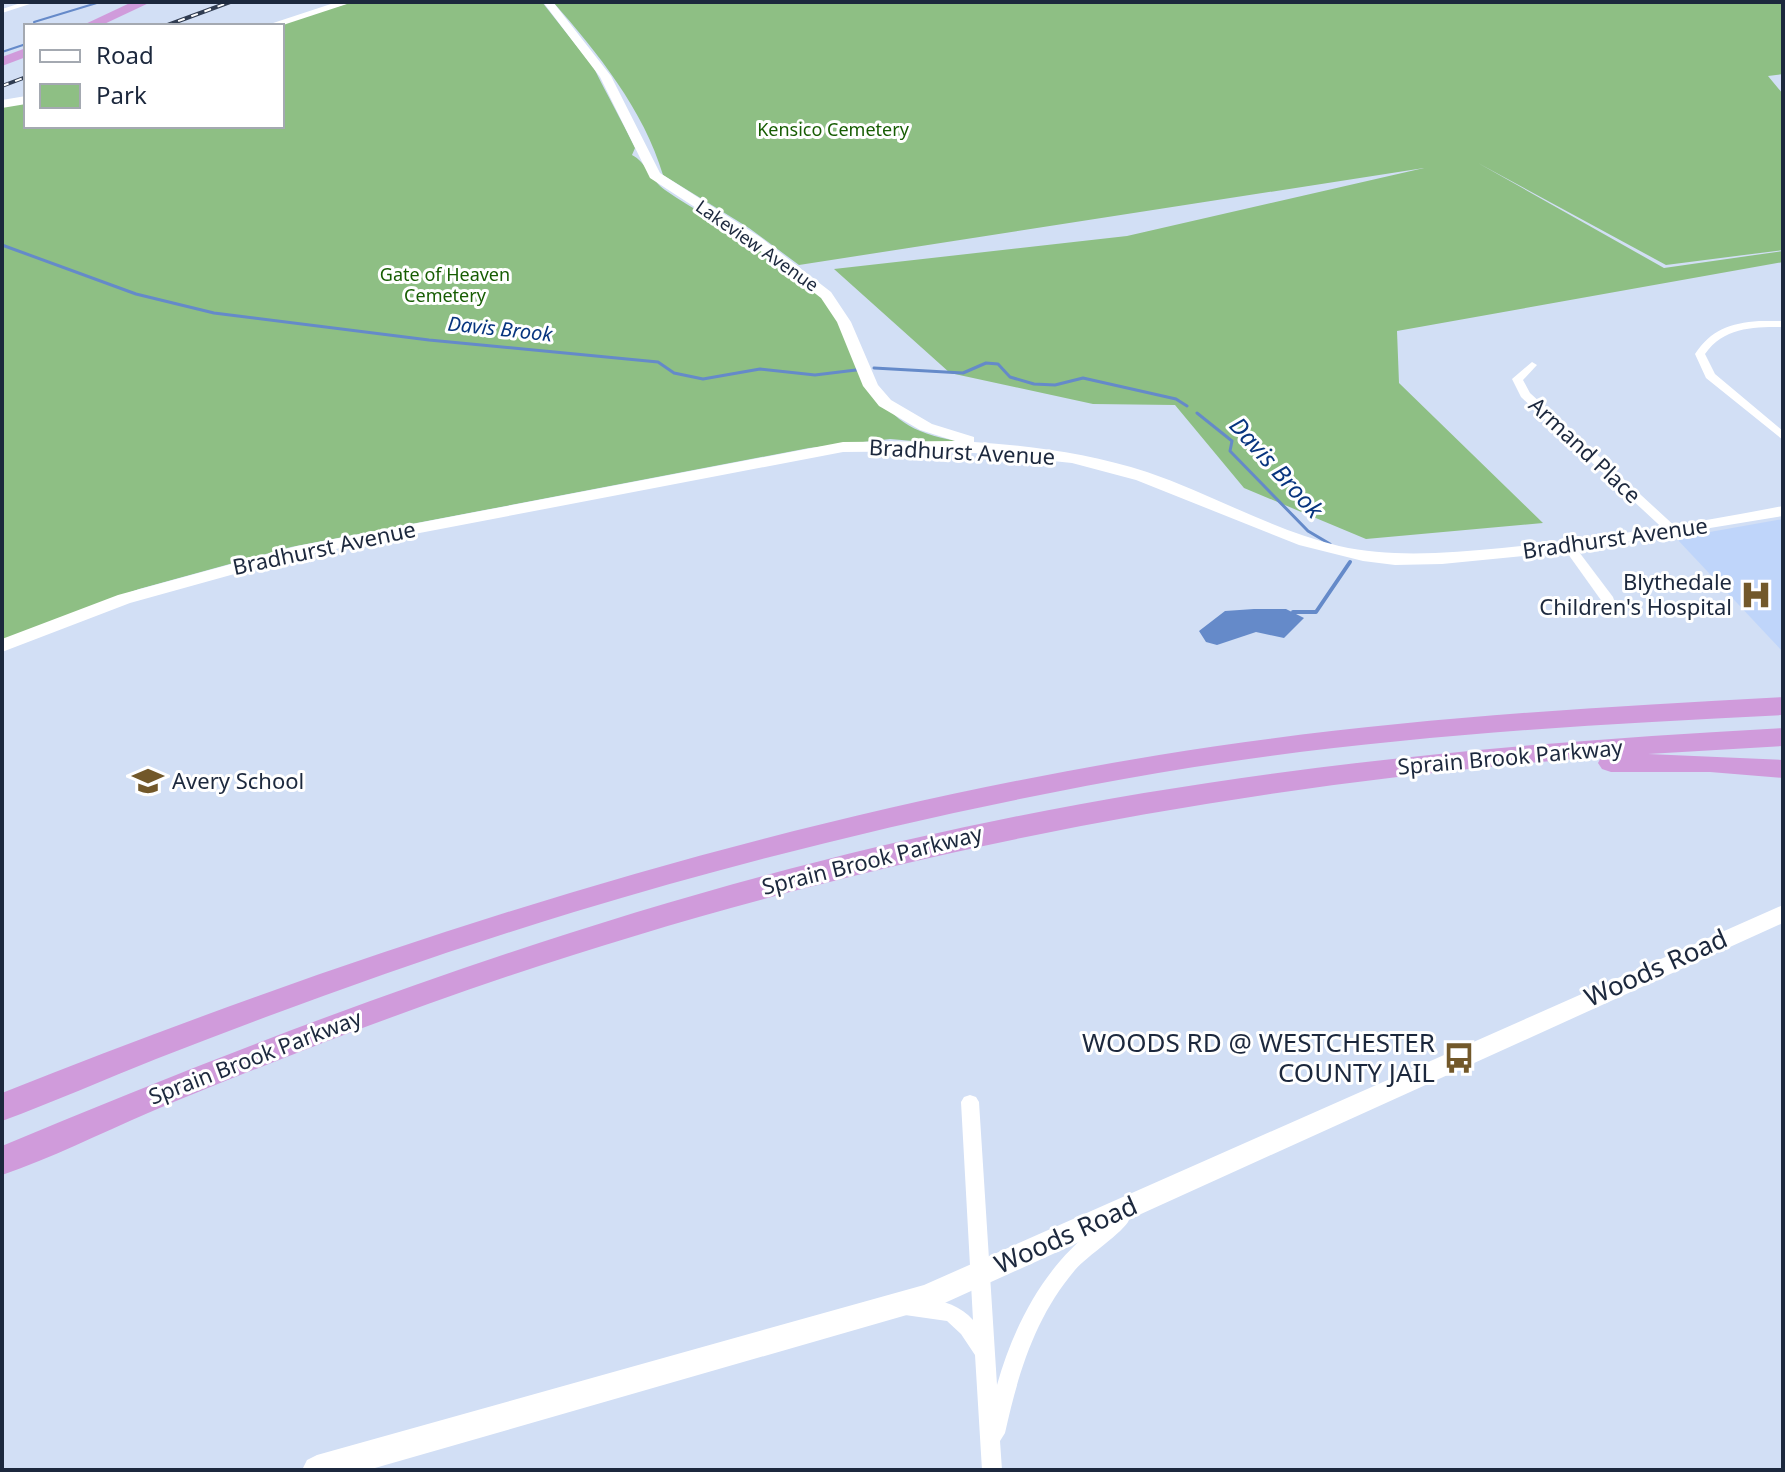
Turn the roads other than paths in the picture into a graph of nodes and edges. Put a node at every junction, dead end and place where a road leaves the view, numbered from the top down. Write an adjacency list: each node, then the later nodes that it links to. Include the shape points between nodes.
1 (32, 2): 6 (street)
2 (144, 2): 7 (highway)
3 (152, 2): 8 (highway)
4 (348, 2): 9 (street)
5 (548, 2): 17 (street, Lakeview Avenue, via 605,76 655,175 755,240 826,295 844,322 871,386 885,403 926,427)
6 (2, 11)
7 (93, 24)
8 (101, 24)
9 (276, 24)
10 (24, 55): 11 (highway)
11 (2, 64)
12 (24, 100): 13 (street)
13 (2, 104)
14 (1783, 324): 16 (street, via 1727,329 1712,336 1700,354 1710,376)
15 (1532, 365): 19 (street, Armand Place, via 1517,379 1525,395)
16 (1783, 437)
17 (994, 450): 20 (street, Bradhurst Avenue, via 1121,468 1289,538 1367,556 1438,559); 22 (street, Bradhurst Avenue, via 843,447 395,532 188,579)
18 (1783, 511): 19 (street, Bradhurst Avenue)
19 (1674, 532): 20 (street, Bradhurst Avenue)
20 (1569, 547): 21 (street)
21 (1608, 600)
22 (2, 646)
23 (1783, 706): 29 (highway, Sprain Brook Parkway, via 1498,724 1307,743 1110,773 883,818 645,879 440,942 238,1013)
24 (1783, 737): 25 (highway, Sprain Brook Parkway)
25 (1415, 764): 26 (highway, via 1710,763); 30 (highway, Sprain Brook Parkway, via 1093,811 932,844 738,893 561,946 376,1010)
26 (1783, 769)
27 (1783, 913): 31 (street, Woods Road)
28 (970, 1102): 32 (street)
29 (2, 1107)
30 (2, 1161)
31 (1161, 1193): 32 (street, Woods Road); 35 (street, via 1103,1231 1044,1294 1006,1377)
32 (979, 1273): 33 (street, Woods Road); 34 (street)
33 (879, 1313): 34 (street, via 925,1308 949,1312 969,1325); 36 (street, Woods Road)
34 (983, 1354): 35 (street)
35 (991, 1461)
36 (317, 1470)

